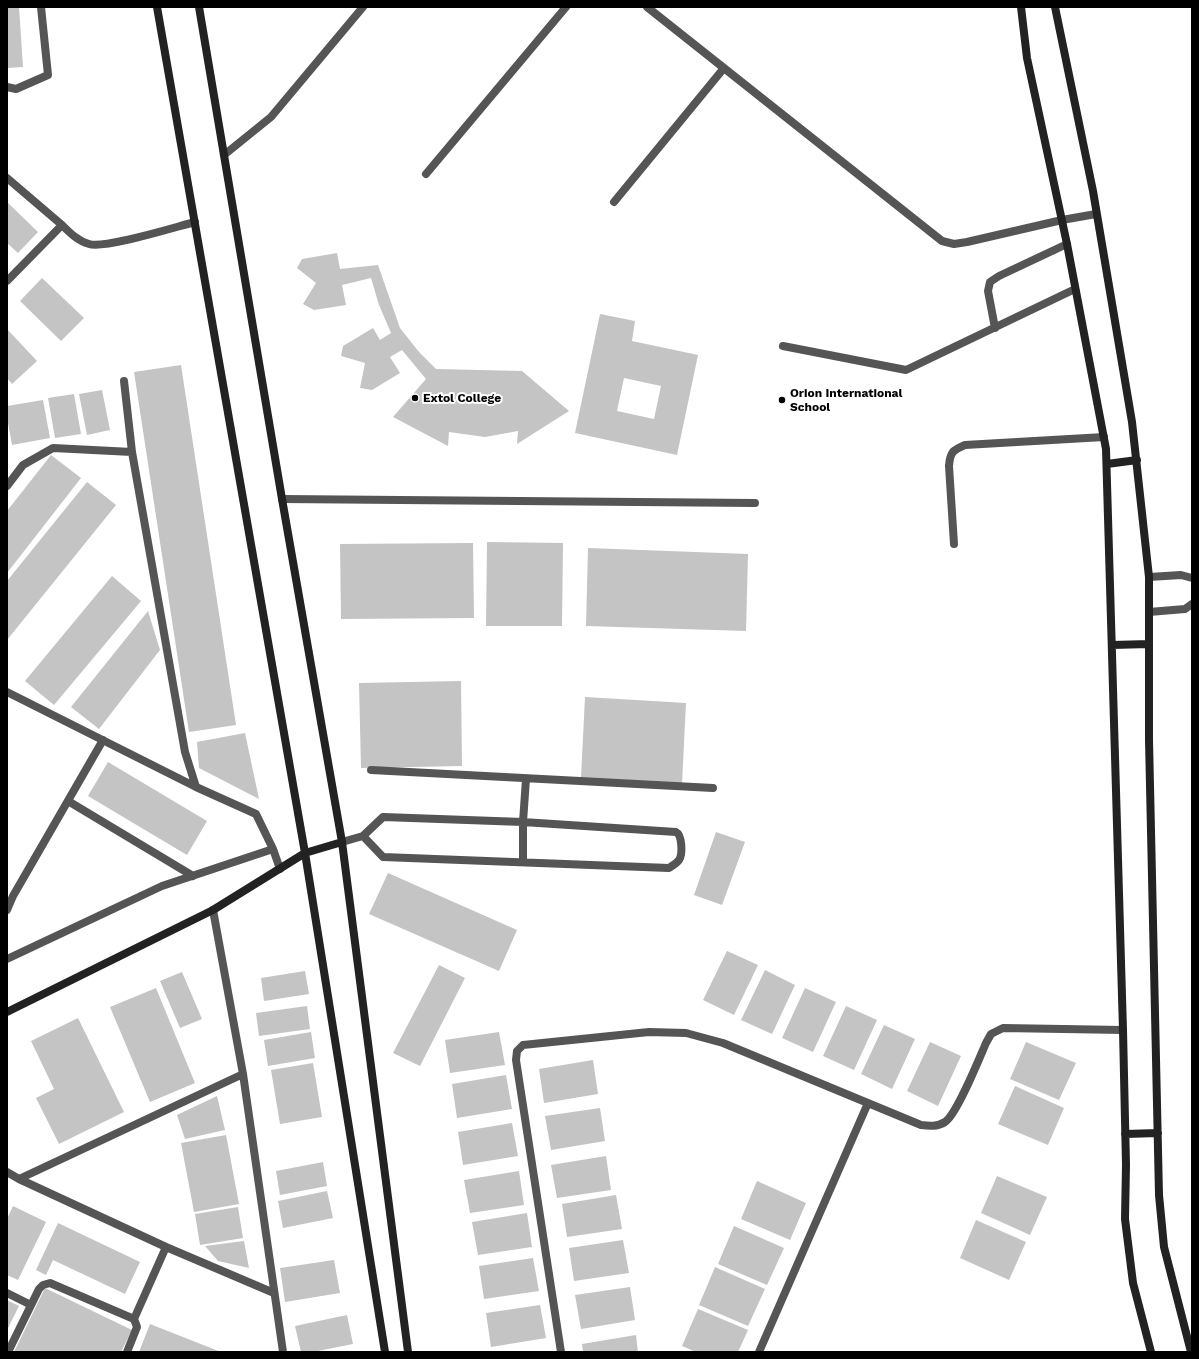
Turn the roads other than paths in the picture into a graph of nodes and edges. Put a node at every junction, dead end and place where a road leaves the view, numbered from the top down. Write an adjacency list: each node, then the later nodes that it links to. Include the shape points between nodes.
1 (41, 7): 10 (street, via 48,75 16,89)
2 (157, 7): 17 (street)
3 (199, 7): 11 (street)
4 (363, 7): 11 (street, via 271,117)
5 (566, 7): 12 (street)
6 (647, 7): 9 (street)
7 (1021, 7): 16 (street, via 1027,58)
8 (1054, 7): 15 (street)
9 (724, 68): 14 (street); 16 (street, via 942,241 954,244 967,242)
10 (7, 87)
11 (224, 155): 30 (street)
12 (426, 174)
13 (7, 178): 18 (street)
14 (614, 202)
15 (1096, 214): 16 (street); 27 (street)
16 (1062, 220): 19 (street)
17 (195, 222): 18 (street, via 108,245 91,245 79,240); 50 (street)
18 (62, 225): 20 (street)
19 (1067, 244): 21 (street); 22 (street, via 990,282 988,291)
20 (7, 281)
21 (1075, 289): 22 (street); 25 (street)
22 (995, 328): 23 (street, via 906,370)
23 (783, 346)
24 (124, 381): 26 (street)
25 (1104, 437): 28 (street); 32 (street, via 966,445 955,449 949,457)
26 (132, 452): 29 (street, via 53,448 23,465); 43 (street, via 185,752)
27 (1137, 460): 28 (street); 33 (street)
28 (1107, 464): 38 (street)
29 (7, 486)
30 (282, 499): 31 (street); 48 (street)
31 (755, 503)
32 (954, 544)
33 (1149, 577): 34 (street, via 1181,575); 36 (street)
34 (1192, 578)
35 (1192, 604): 36 (street, via 1185,609)
36 (1149, 612): 37 (street)
37 (1149, 644): 38 (street); 62 (street)
38 (1112, 645): 59 (street)
39 (7, 692): 40 (street)
40 (103, 740): 43 (street); 45 (street)
41 (371, 770): 42 (street)
42 (526, 779): 44 (street); 46 (street)
43 (196, 788): 49 (street, via 256,814)
44 (713, 788)
45 (68, 801): 53 (street); 54 (street)
46 (523, 822): 47 (street, via 383,817); 51 (street); 51 (street, via 676,832 681,837 680,857 678,862 669,868)
47 (364, 836): 48 (street); 51 (street, via 383,856)
48 (342, 842): 50 (street); 75 (street)
49 (273, 849): 52 (street); 53 (street)
50 (305, 853): 52 (street); 74 (street)
51 (523, 862)
52 (280, 869): 56 (street)
53 (193, 876): 57 (street, via 162,886)
54 (10, 895): 55 (street)
55 (7, 910)
56 (213, 910): 58 (street); 60 (street)
57 (7, 959)
58 (7, 1012)
59 (1123, 1030): 61 (street, via 1003,1028 991,1034 956,1108 945,1122 935,1126 921,1125); 63 (street)
60 (243, 1074): 65 (street); 68 (street)
61 (868, 1103): 76 (street, via 723,1043 686,1033 649,1032 523,1045 517,1051 516,1060); 77 (street)
62 (1158, 1133): 63 (street); 79 (street, via 1159,1195 1164,1247)
63 (1125, 1134): 78 (street, via 1124,1220 1133,1282)
64 (7, 1172): 65 (street)
65 (19, 1179): 66 (street)
66 (166, 1247): 68 (street); 70 (street)
67 (7, 1293): 69 (street)
68 (274, 1293): 73 (street)
69 (31, 1305): 70 (street, via 39,1289 50,1283); 71 (street)
70 (134, 1319): 72 (street, via 137,1327)
71 (8, 1352)
72 (127, 1352)
73 (283, 1352)
74 (385, 1352)
75 (408, 1352)
76 (561, 1352)
77 (759, 1352)
78 (1151, 1352)
79 (1191, 1352)

